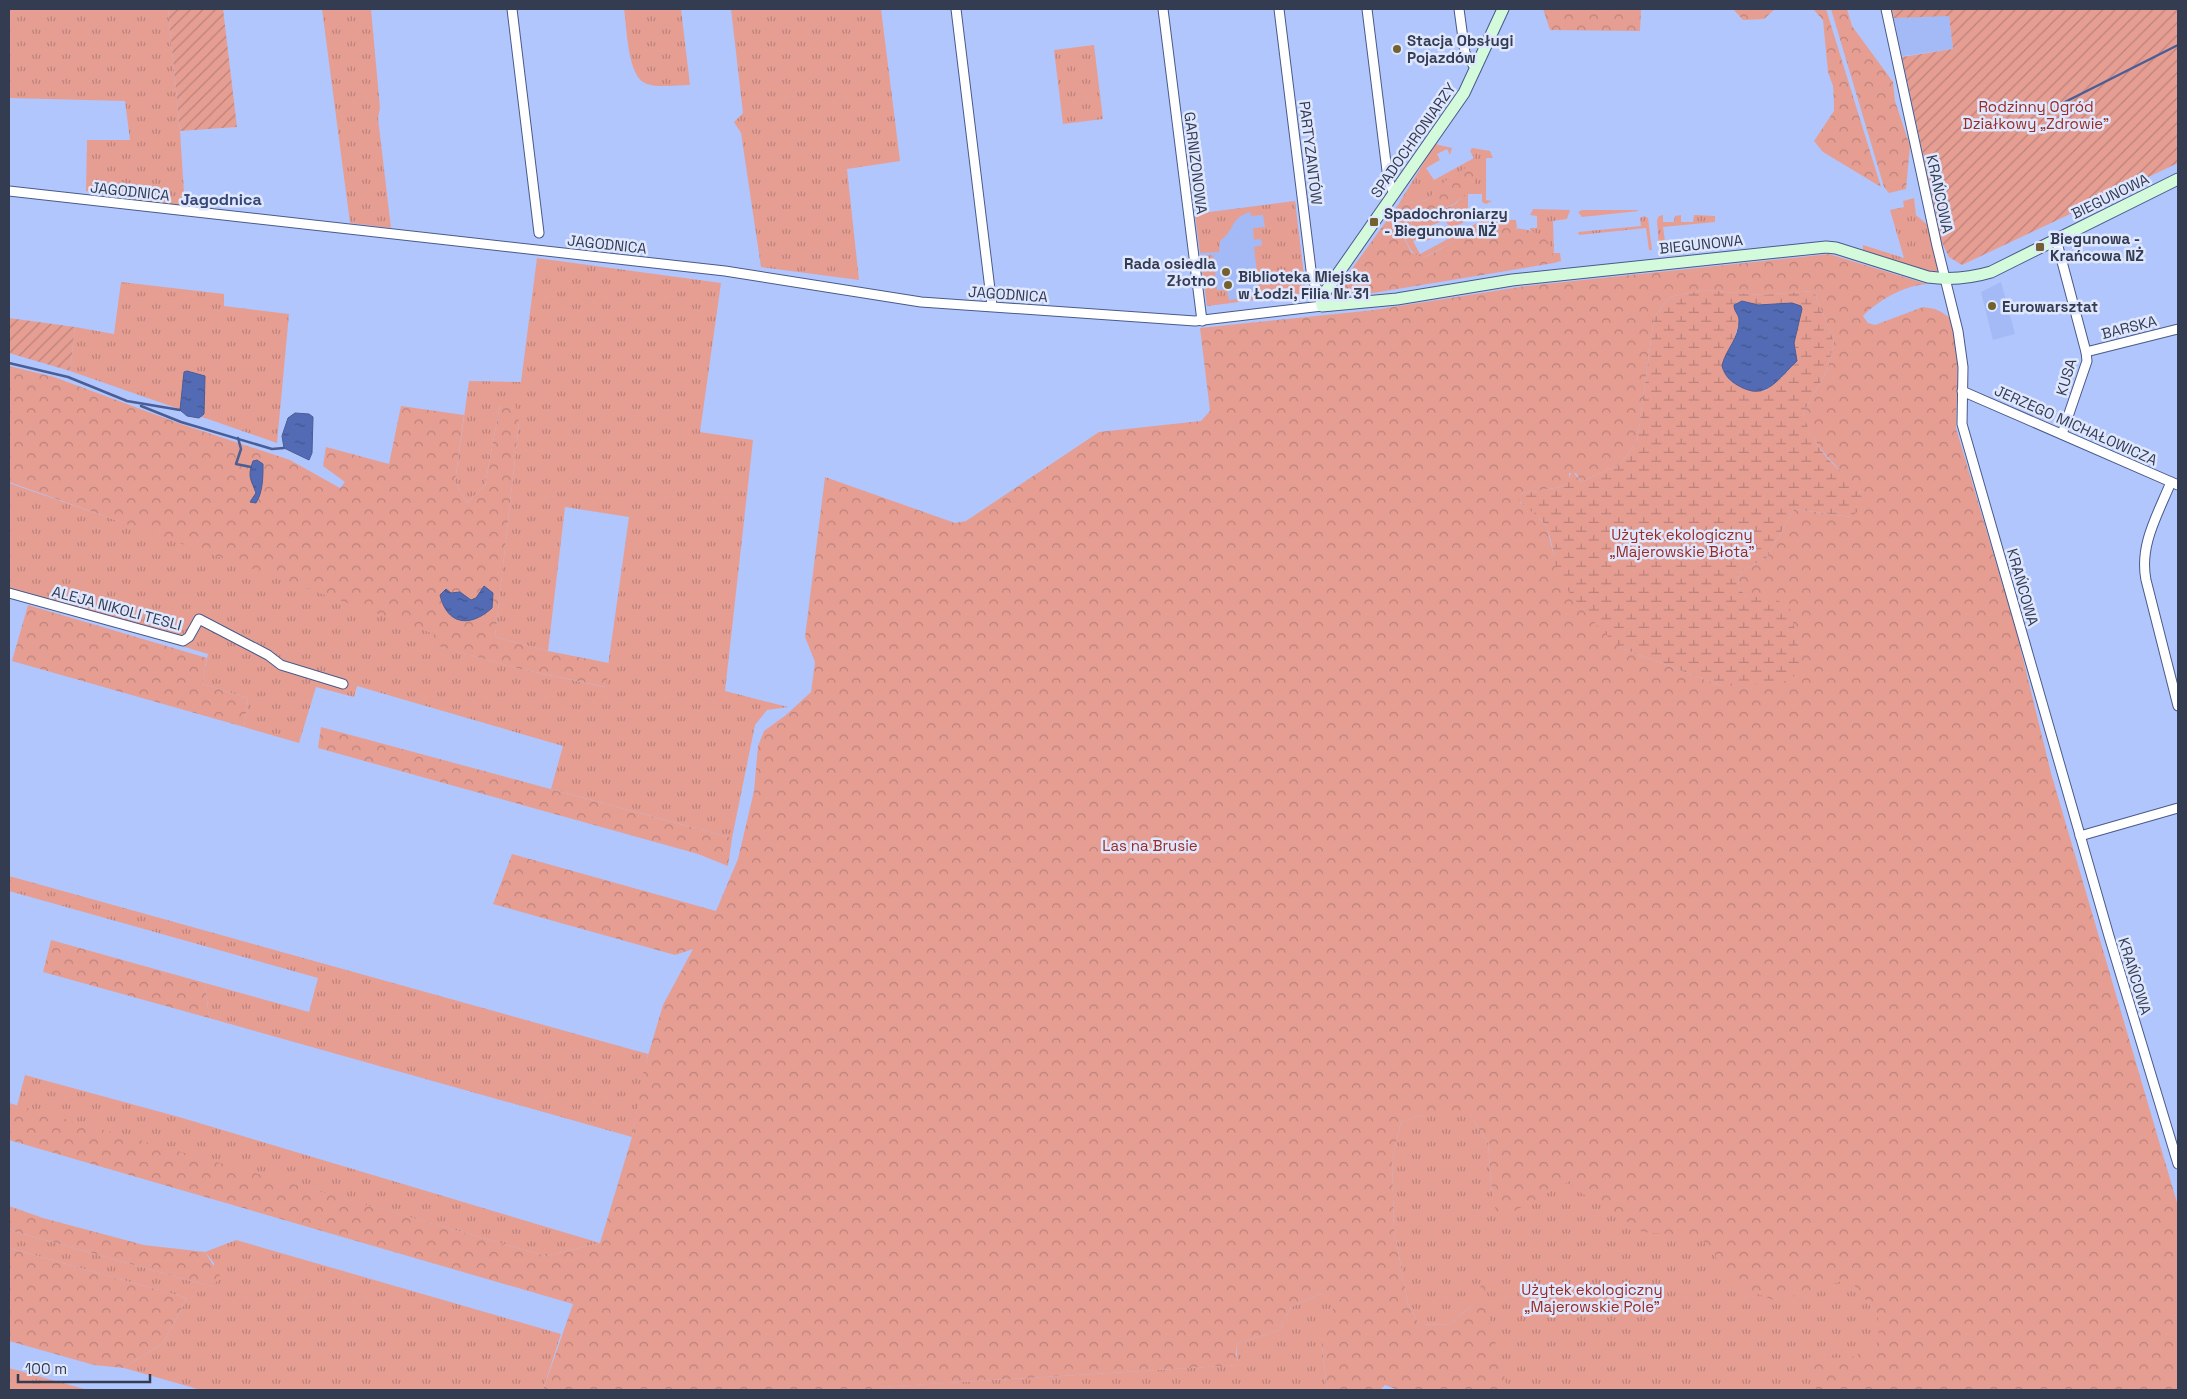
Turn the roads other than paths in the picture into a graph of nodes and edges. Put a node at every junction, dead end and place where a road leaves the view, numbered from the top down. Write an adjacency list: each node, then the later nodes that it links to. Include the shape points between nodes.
1 (512, 9): 13 (street)
2 (956, 9): 17 (street)
3 (1163, 9): 18 (street, GARNIZONOWA)
4 (1279, 9): 16 (street, PARTYZANTÓW, via 1312,278)
5 (1367, 9): 12 (street, via 1388,179)
6 (1459, 9): 9 (street, via 1465,53)
7 (1503, 9): 9 (street, SPADOCHRONIARZY)
8 (1886, 9): 15 (street, KRAŃCOWA)
9 (1476, 69): 12 (street, SPADOCHRONIARZY, via 1464,92)
10 (2178, 179): 14 (street, BIEGUNOWA)
11 (9, 191): 17 (street, JAGODNICA, via 718,270 899,300)
12 (1394, 194): 16 (street, SPADOCHRONIARZY)
13 (540, 233)
14 (2056, 239): 15 (street, BIEGUNOWA, via 1991,272); 20 (street, KUSA)
15 (1945, 279): 16 (street, BIEGUNOWA, via 1826,247 1522,279 1379,301); 21 (street, KRAŃCOWA, via 1960,341)
16 (1321, 302): 18 (street, BIEGUNOWA)
17 (992, 306): 18 (street, JAGODNICA)
18 (1202, 321)
19 (2178, 329): 20 (street, BARSKA)
20 (2086, 352): 22 (street, KUSA, via 2085,372)
21 (1962, 391): 22 (street, JERZEGO MICHAŁOWICZA); 28 (street, KRAŃCOWA, via 1960,410 1963,428)
22 (2062, 434): 23 (street, JERZEGO MICHAŁOWICZA)
23 (2175, 484): 26 (street, via 2148,539 2143,559)
24 (9, 593): 25 (street, ALEJA NIKOLI TESLI, via 183,641 189,638 199,619 268,655 281,666)
25 (343, 684)
26 (2178, 706)
27 (2178, 808): 28 (street)
28 (2080, 836): 29 (street, KRAŃCOWA)
29 (2178, 1164)

